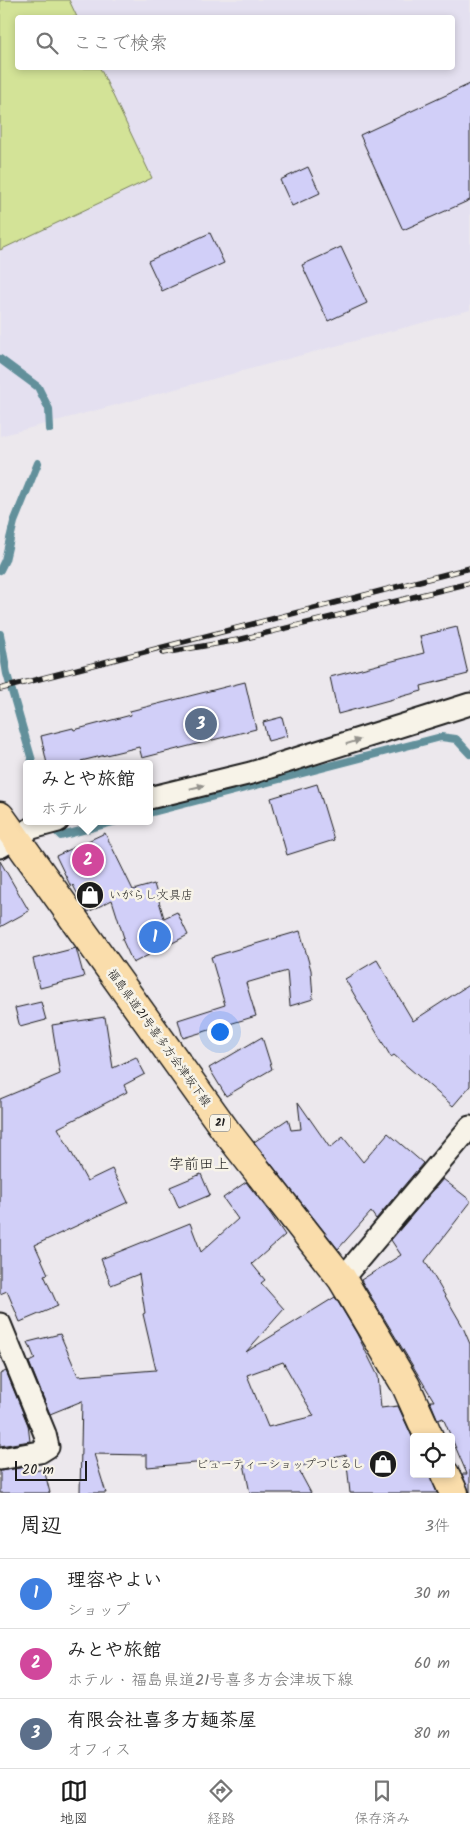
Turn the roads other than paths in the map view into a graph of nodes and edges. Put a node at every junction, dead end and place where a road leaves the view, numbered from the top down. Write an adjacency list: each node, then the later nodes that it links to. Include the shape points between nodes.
1 (470, 704): 2 (street, one-way to 1, via 252,773)
2 (153, 797)
3 (0, 816): 5 (main road, 福島県道21号喜多方会津坂下線 / 21)
4 (43, 825): 5 (street)
5 (8, 842): 7 (main road, 福島県道21号喜多方会津坂下線 / 21)
6 (470, 1127): 7 (street)
7 (342, 1279): 9 (main road, 福島県道21号喜多方会津坂下線 / 21, via 406,1386)
8 (0, 1324): 10 (street, via 48,1447 40,1452)
9 (427, 1433)
10 (0, 1459)
11 (447, 1478): 12 (main road)
12 (454, 1493)

